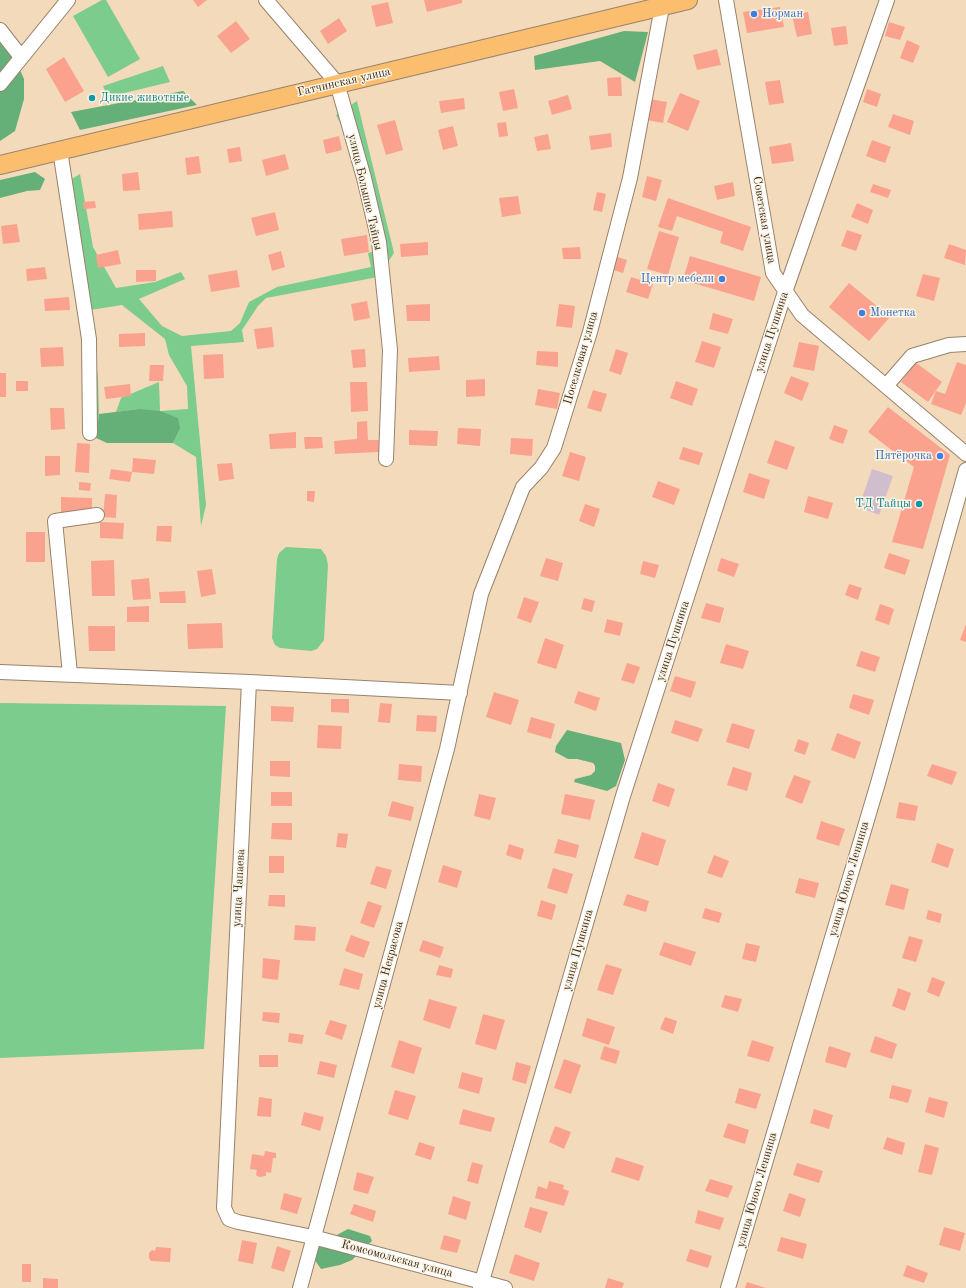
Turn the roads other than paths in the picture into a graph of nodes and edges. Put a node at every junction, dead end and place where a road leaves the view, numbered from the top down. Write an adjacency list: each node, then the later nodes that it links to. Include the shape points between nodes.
1 (68, 0): 8 (street)
2 (266, 0): 9 (street, улица Большие Тайцы)
3 (688, 0): 6 (main road, Гатчинская улица)
4 (726, 0): 13 (street, Советская улица, via 773,273)
5 (887, 0): 13 (street, улица Пушкина)
6 (662, 7): 9 (main road, Гатчинская улица); 24 (street, Поселковая улица, via 630,178 588,340 554,448 541,468 523,487 481,594)
7 (0, 30): 8 (street)
8 (21, 57): 10 (street)
9 (337, 83): 11 (main road, Гатчинская улица); 18 (street, улица Большие Тайцы, via 379,242 390,350)
10 (0, 84)
11 (60, 150): 12 (main road, Гатчинская улица); 16 (street, via 89,339)
12 (0, 165)
13 (785, 292): 15 (street, Советская улица, via 802,315); 26 (street, улица Пушкина, via 623,796)
14 (966, 344): 15 (street, via 949,345 912,356)
15 (886, 386): 17 (street, Советская улица)
16 (90, 433)
17 (966, 454)
18 (386, 459)
19 (966, 470): 29 (street, улица Юного Ленинца, via 875,790)
20 (97, 515): 22 (street, via 55,521)
21 (0, 672): 22 (street)
22 (70, 674): 23 (street)
23 (249, 682): 24 (street); 25 (street, улица Чапаева, via 224,1208 229,1219 238,1222)
24 (460, 693): 25 (street, улица Некрасова)
25 (314, 1237): 26 (street, Комсомольская улица); 27 (street, улица Некрасова)
26 (480, 1285): 28 (street, Комсомольская улица)
27 (300, 1288)
28 (505, 1288)
29 (728, 1288)

